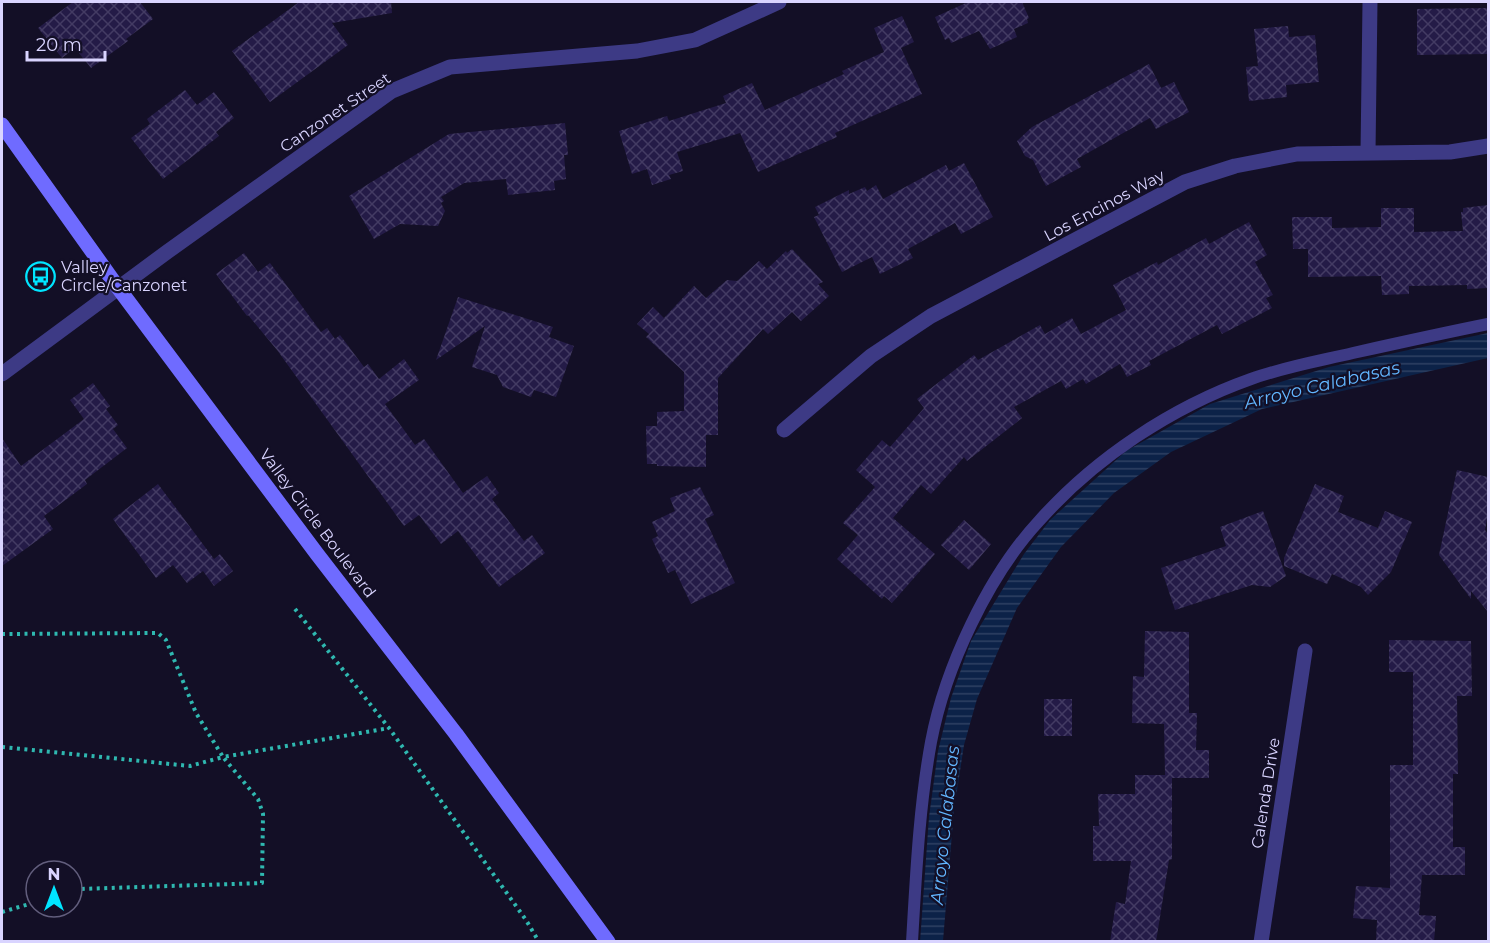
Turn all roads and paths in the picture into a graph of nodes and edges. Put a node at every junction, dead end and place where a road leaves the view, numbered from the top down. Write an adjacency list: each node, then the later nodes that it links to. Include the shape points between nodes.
1 (779, 2): 6 (street, Canzonet Street, via 695,40 637,51 450,67 392,91)
2 (1370, 2): 5 (street)
3 (2, 125): 6 (main road, Valley Circle Boulevard)
4 (1488, 146): 5 (street, Los Encinos Way, via 1450,152)
5 (1368, 152): 9 (street, Los Encinos Way, via 1297,154 1235,166 1185,182 931,316 871,356)
6 (119, 289): 8 (street, Canzonet Street); 20 (main road, Valley Circle Boulevard, via 456,734)
7 (1488, 324): 21 (lane, via 1290,367 1205,398 1112,454 1038,521 984,600 943,698 931,741 920,822)
8 (2, 374)
9 (784, 430)
10 (295, 609): 13 (path)
11 (2, 634): 15 (path, via 158,633 166,640 196,713)
12 (1305, 651): 22 (street, Calenda Drive)
13 (389, 728): 15 (path); 19 (path)
14 (2, 747): 15 (path, via 190,766)
15 (223, 758): 16 (path, via 258,800 263,814 262,884)
16 (84, 889)
17 (24, 906): 18 (path)
18 (2, 912)
19 (539, 942)
20 (608, 942)
21 (912, 942)
22 (1261, 942)

